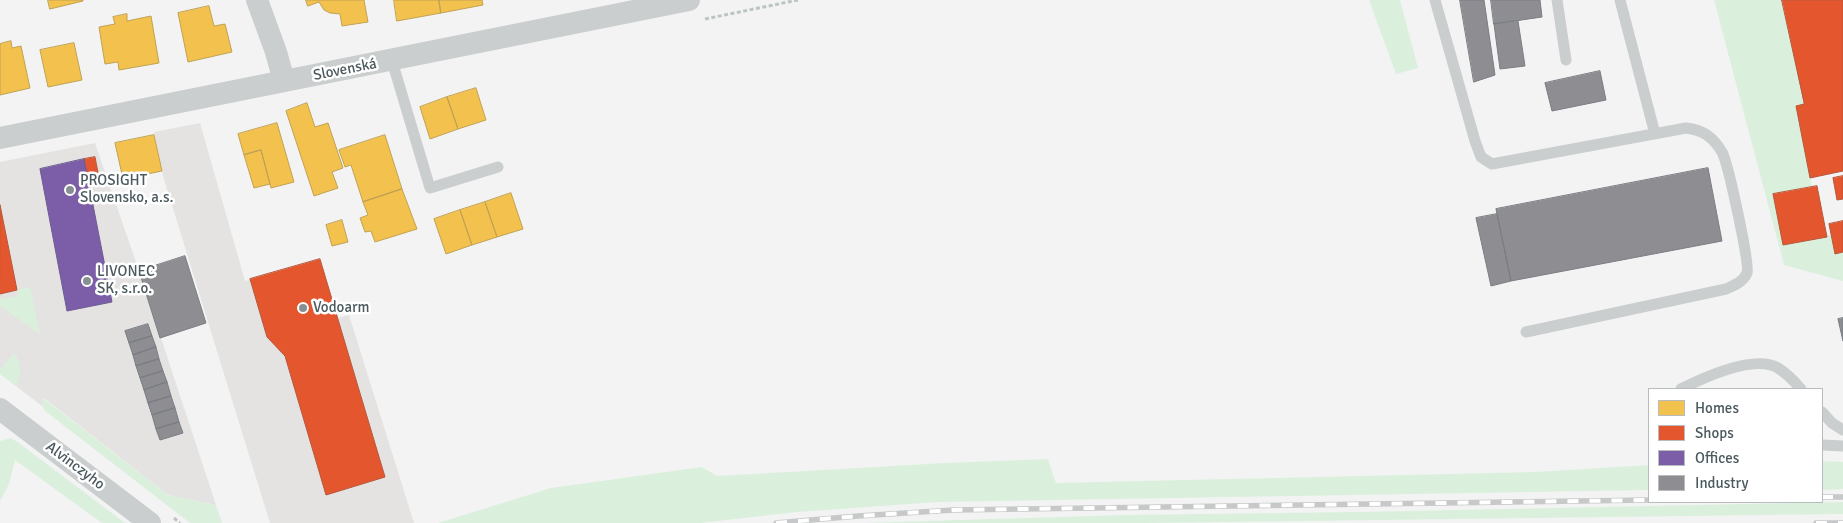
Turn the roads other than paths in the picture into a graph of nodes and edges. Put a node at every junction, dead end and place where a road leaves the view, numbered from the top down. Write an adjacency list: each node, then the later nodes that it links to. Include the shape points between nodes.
1 (257, 0): 8 (street)
2 (689, 0): 7 (street, Slovenská)
3 (1434, 0): 9 (lane, via 1475,141 1481,157 1492,164)
4 (1556, 0): 6 (lane)
5 (1620, 0): 9 (lane)
6 (1566, 60)
7 (392, 61): 8 (street, Slovenská); 11 (lane, via 430,188)
8 (284, 81): 10 (street, Slovenská)
9 (1655, 134): 12 (lane, via 1686,128 1700,130 1723,154 1744,240 1748,272 1741,282 1726,289)
10 (0, 138)
11 (498, 167)
12 (1526, 332)
13 (1683, 388): 14 (lane, via 1743,365 1761,363 1777,367)
14 (1800, 388)
15 (0, 410): 20 (street, Alvinczyho)
16 (1823, 413): 17 (lane)
17 (1843, 430)
18 (1823, 445): 19 (lane)
19 (1843, 446)
20 (150, 523)

